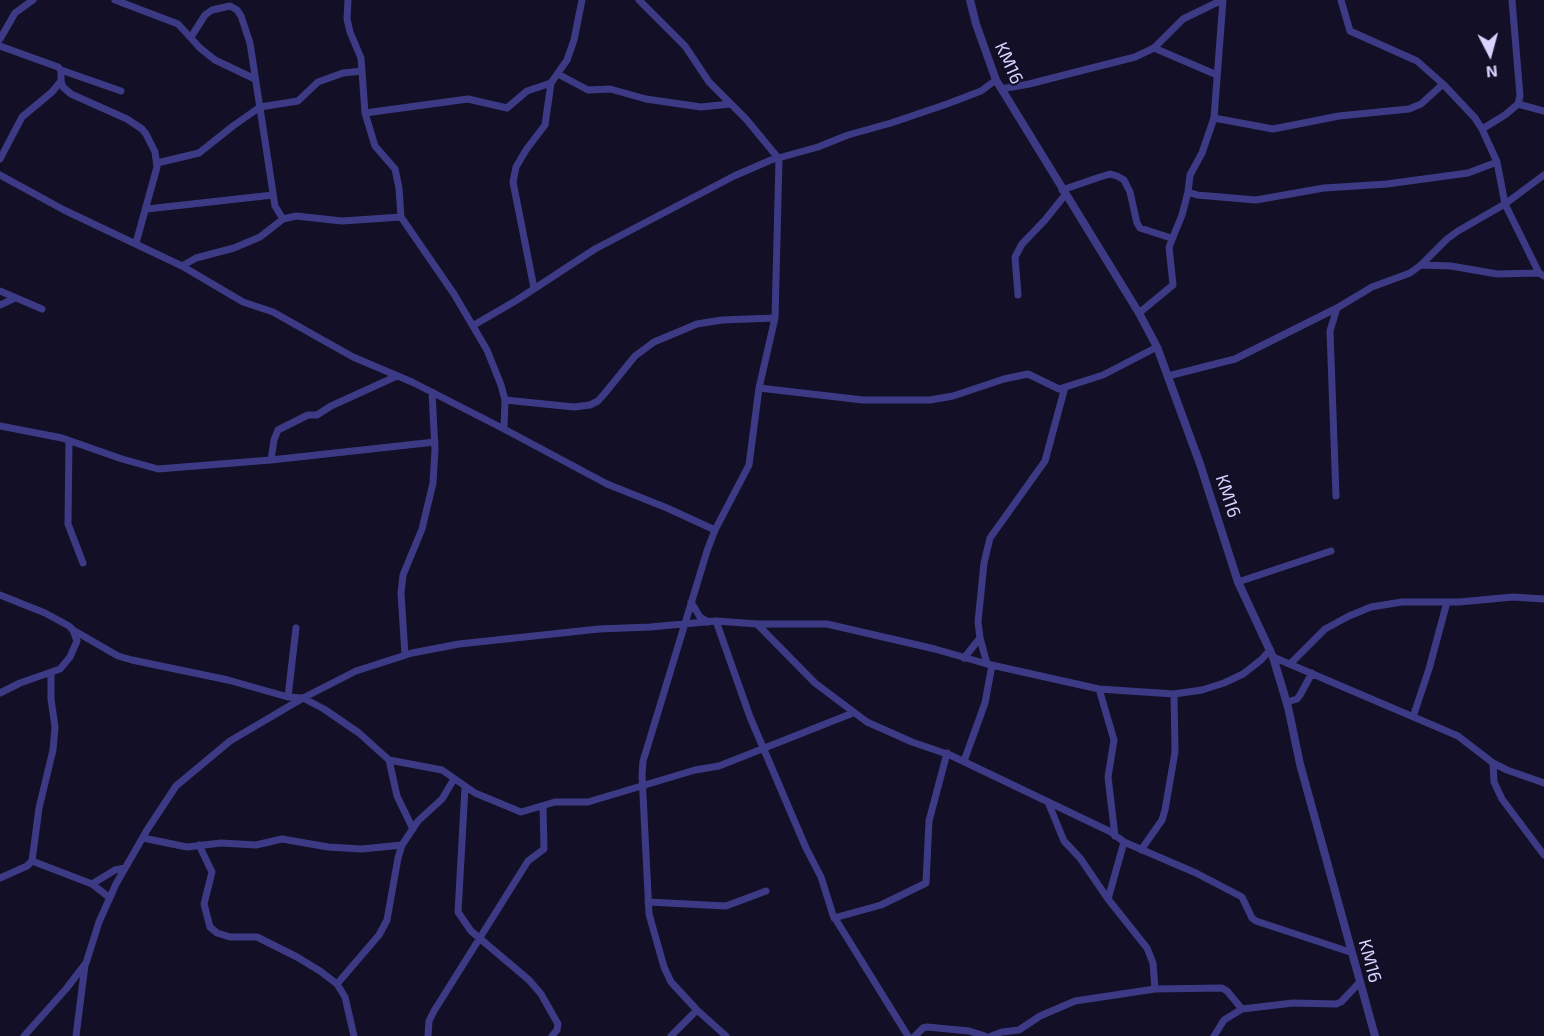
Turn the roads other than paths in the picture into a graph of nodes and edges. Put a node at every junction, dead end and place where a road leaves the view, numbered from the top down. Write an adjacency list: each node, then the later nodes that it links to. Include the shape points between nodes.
1 (33, 0): 12 (street, via 15,13)
2 (116, 0): 11 (street, via 178,24)
3 (348, 0): 16 (street, via 347,19)
4 (582, 0): 17 (street, via 574,40)
5 (639, 0): 26 (street, via 685,46 709,82)
6 (970, 0): 20 (street, KM16)
7 (1223, 0): 14 (street, via 1183,19); 18 (street)
8 (1341, 0): 23 (street, via 1350,31 1410,56)
9 (1512, 0): 27 (street)
10 (229, 3): 11 (street, via 205,15); 19 (street, via 237,10 246,30)
11 (191, 37): 19 (street, via 215,60)
12 (0, 39)
13 (0, 46): 15 (street)
14 (1154, 48): 18 (street); 24 (street, via 1118,61)
15 (61, 70): 21 (street); 25 (street)
16 (362, 71): 28 (street, via 318,82 298,100); 30 (street)
17 (558, 74): 22 (street); 26 (street, via 588,90 610,88 646,99 701,106)
18 (1217, 75): 31 (street)
19 (255, 79): 28 (street)
20 (996, 80): 24 (street, KM16); 34 (street, via 981,91 947,104)
21 (61, 81): 33 (street, via 21,117); 36 (street, via 71,94 142,129 151,141)
22 (551, 83): 30 (street, via 527,91 507,108 468,99); 51 (street, via 545,125 516,167 513,182)
23 (1443, 84): 31 (street, via 1421,104 1409,109 1339,116 1273,129); 32 (street)
24 (1001, 89): 40 (street, KM16)
25 (121, 90)
26 (730, 104): 34 (street)
27 (1518, 104): 29 (street); 32 (street)
28 (260, 107): 36 (street, via 199,153); 41 (street)
29 (1544, 111)
30 (366, 113): 44 (street, via 375,146 395,169)
31 (1214, 118): 39 (street, via 1190,175)
32 (1482, 129): 35 (street)
33 (0, 159)
34 (779, 159): 51 (street, via 734,176 622,234); 59 (street)
35 (1497, 162): 39 (street, via 1468,173 1324,188 1256,200); 42 (street)
36 (157, 163): 43 (street)
37 (0, 175): 47 (street)
38 (1544, 175): 42 (street)
39 (1188, 192): 46 (street)
40 (1064, 193): 46 (street, via 1100,177 1117,176 1130,192 1140,228); 53 (street, via 1015,257); 58 (street, KM16)
41 (273, 195): 43 (street); 45 (street)
42 (1505, 204): 48 (street, via 1458,231); 50 (street)
43 (147, 208): 47 (street)
44 (401, 218): 45 (street); 60 (street)
45 (283, 219): 49 (street, via 260,237)
46 (1171, 238): 58 (street, via 1168,256 1173,285)
47 (136, 243): 49 (street)
48 (1421, 265): 50 (street, via 1505,275); 56 (street)
49 (182, 266): 62 (street, via 243,302 273,312 353,357)
50 (1541, 274)
51 (534, 288): 60 (street)
52 (0, 291): 54 (street)
53 (1018, 295)
54 (15, 298): 55 (street); 57 (street)
55 (0, 305)
56 (1337, 308): 63 (street, via 1235,359); 73 (street, via 1330,331)
57 (42, 309)
58 (1139, 313): 61 (street, KM16)
59 (775, 318): 65 (street); 67 (street, via 697,324 654,342 635,356 590,405 574,408)
60 (474, 325): 67 (street)
61 (1157, 347): 63 (street, KM16); 64 (street, via 1102,375)
62 (398, 376): 66 (street); 72 (street, via 278,430)
63 (1168, 376): 77 (street, KM16)
64 (1065, 387): 65 (street, via 1053,387 1028,374 953,396 902,401); 87 (street, via 1045,461 990,538 982,576)
65 (759, 388): 74 (street, via 747,472)
66 (432, 392): 69 (street); 71 (street)
67 (505, 400): 69 (street)
68 (0, 426): 70 (street)
69 (504, 429): 74 (street, via 607,484)
70 (69, 441): 72 (street, via 158,469); 76 (street, via 68,525)
71 (435, 442): 72 (street); 89 (street, via 433,483 422,529 403,575)
72 (271, 460)
73 (1336, 496)
74 (715, 530): 80 (street)
75 (1331, 551): 77 (street)
76 (83, 563)
77 (1238, 582): 88 (street, KM16)
78 (0, 595): 86 (street)
79 (1544, 598): 81 (street)
80 (691, 602): 82 (street, via 700,617); 83 (street)
81 (1447, 603): 91 (street, via 1371,607 1325,630); 102 (street)
82 (712, 622): 83 (street); 84 (street); 103 (street)
83 (686, 623): 89 (street, via 459,644); 110 (street, via 643,761)
84 (757, 624): 90 (street, via 827,624); 101 (street, via 815,683)
85 (296, 628): 98 (street)
86 (73, 630): 94 (street, via 77,641 70,657); 98 (street, via 118,656)
87 (980, 638): 90 (street); 92 (street)
88 (1271, 653): 91 (street); 97 (street, via 1224,683); 100 (street, KM16)
89 (405, 655): 99 (street, via 356,671)
90 (964, 658): 92 (street)
91 (1290, 664): 93 (street)
92 (989, 665): 95 (street); 106 (street, via 985,703)
93 (1312, 672): 100 (street, via 1297,699); 102 (street)
94 (51, 673): 96 (street); 122 (street, via 53,750)
95 (1099, 689): 97 (street); 115 (street, via 1114,740 1108,777)
96 (0, 693)
97 (1174, 694): 120 (street, via 1175,752 1165,810)
98 (288, 697): 99 (street)
99 (303, 698): 105 (street, via 359,733); 116 (street, via 230,741 184,778 166,799)
100 (1287, 702): 132 (street, KM16)
101 (853, 713): 103 (street); 104 (street, via 912,742)
102 (1413, 717): 107 (street, via 1458,736)
103 (763, 748): 110 (street, via 718,766); 130 (street, via 821,877)
104 (947, 753): 106 (street); 130 (street, via 929,820 926,884 881,905)
105 (389, 760): 108 (street, via 442,771); 114 (street, via 397,796)
106 (964, 761): 112 (street)
107 (1493, 762): 109 (street); 121 (street, via 1494,782 1502,799)
108 (454, 779): 111 (street); 114 (street, via 442,800 424,813)
109 (1544, 783)
110 (642, 786): 113 (street, via 588,802); 129 (street)
111 (465, 788): 113 (street, via 521,812); 131 (street, via 458,912)
112 (1048, 802): 115 (street); 128 (street, via 1064,841)
113 (543, 806): 131 (street, via 544,849 528,861)
114 (413, 829): 119 (street)
115 (1115, 836): 117 (street)
116 (143, 838): 118 (street, via 187,847); 123 (street)
117 (1124, 842): 120 (street); 128 (street)
118 (199, 845): 119 (street, via 256,845 282,839 362,849); 135 (street, via 212,872 204,904 210,927 230,937 257,937 297,957)
119 (402, 845): 135 (street, via 387,920)
120 (1141, 850): 132 (street, via 1236,893 1256,921)
121 (1544, 855)
122 (32, 861): 124 (street); 125 (street)
123 (125, 868): 125 (street); 127 (street)
124 (0, 878)
125 (92, 884): 127 (street)
126 (766, 891): 129 (street, via 726,906)
127 (110, 898): 133 (street)
128 (1108, 899): 136 (street, via 1152,956)
129 (648, 902): 138 (street, via 650,925 667,975)
130 (834, 918): 146 (street)
131 (479, 939): 142 (street, via 434,1011); 143 (street, via 541,994 558,1024)
132 (1350, 952): 134 (street, KM16)
133 (86, 963): 139 (street); 140 (street)
134 (1359, 983): 137 (street, via 1336,1004 1293,1003); 151 (street, KM16)
135 (337, 984): 141 (street, via 345,997)
136 (1155, 989): 137 (street, via 1222,988); 149 (street, via 1075,1001 1019,1029)
137 (1242, 1009): 150 (street, via 1224,1020)
138 (697, 1010): 144 (street); 145 (street)
139 (24, 1036)
140 (76, 1036)
141 (354, 1036)
142 (428, 1036)
143 (552, 1036)
144 (671, 1036)
145 (726, 1036)
146 (908, 1036)
147 (915, 1036): 148 (street, via 927,1027)
148 (985, 1036)
149 (991, 1036)
150 (1214, 1036)
151 (1375, 1036)

